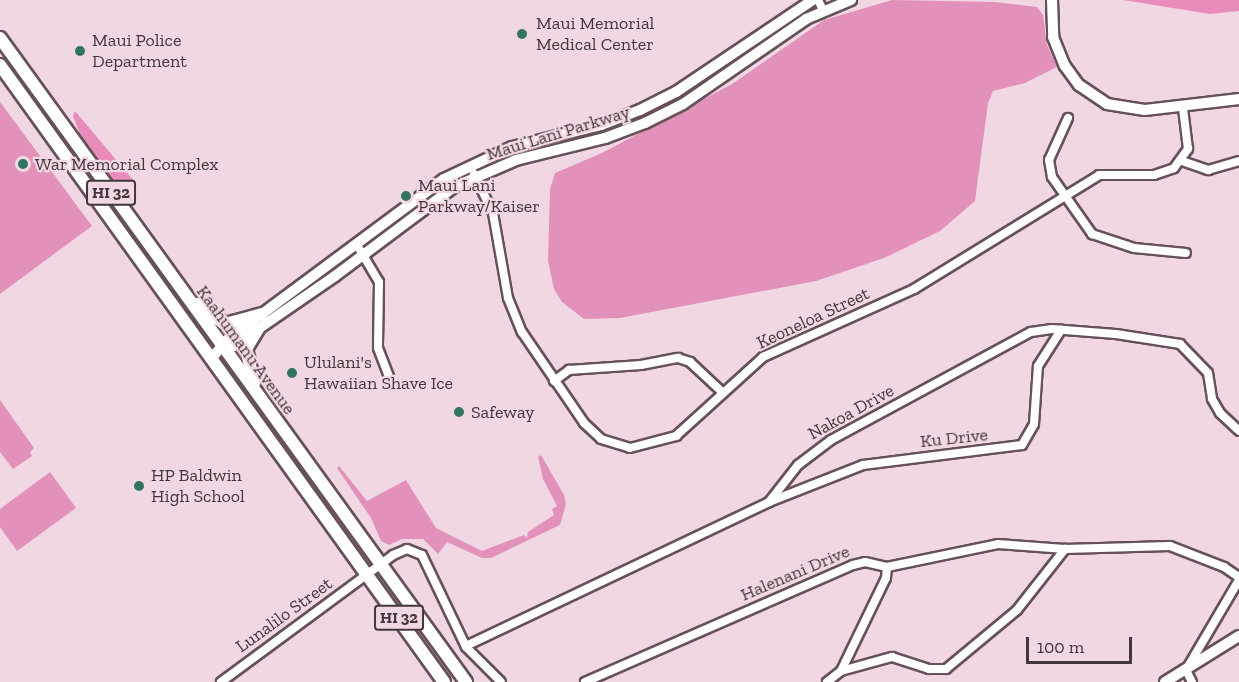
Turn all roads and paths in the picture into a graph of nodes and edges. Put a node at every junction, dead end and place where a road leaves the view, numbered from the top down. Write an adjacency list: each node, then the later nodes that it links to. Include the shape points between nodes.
1 (813, 0): 12 (main road, Maui Lani Parkway, via 676,92 640,110 601,125 512,147)
2 (851, 0): 4 (main road, Maui Lani Parkway)
3 (1052, 0): 8 (main road, via 1057,50 1079,85 1121,108)
4 (821, 5): 13 (main road, Maui Lani Parkway, via 683,104 645,123 605,138 516,160)
5 (0, 38): 17 (main road, Kaahumanu Avenue / HI 32)
6 (0, 65): 22 (main road, Kaahumanu Avenue / HI 32)
7 (1239, 99): 8 (main road)
8 (1183, 108): 10 (street, via 1188,148)
9 (1068, 118): 14 (street, via 1049,160 1052,177)
10 (1182, 161): 11 (street, via 1208,170); 14 (street, Keoneloa Street, via 1165,173 1154,175 1099,175)
11 (1239, 161)
12 (469, 165): 13 (street, Keoneloa Street); 15 (main road, Maui Lani Parkway, via 444,179)
13 (476, 177): 15 (main road, Maui Lani Parkway); 24 (street, Keoneloa Street, via 493,213 508,298 522,332)
14 (1063, 196): 16 (street, via 1092,234 1104,240 1134,248); 25 (street, Keoneloa Street, via 914,289 763,357)
15 (360, 249): 18 (main road, Maui Lani Parkway); 19 (main road, Maui Lani Parkway); 23 (street, via 379,282 378,348)
16 (1186, 253)
17 (179, 287): 18 (main road, via 225,324); 21 (main road, Kaahumanu Avenue / HI 32)
18 (262, 314): 21 (main road, Maui Lani Parkway)
19 (258, 329): 21 (main road, Maui Lani Parkway, via 232,347); 26 (main road, via 248,343 246,357)
20 (1061, 330): 27 (street, Nakoa Drive, via 1180,344 1208,374 1220,413); 28 (street, Nakoa Drive, via 1031,332 831,440 798,465); 28 (street, Ku Drive, via 1038,366 1034,424 1022,445 863,465)
21 (222, 348): 22 (main road, Maui Lani Parkway); 26 (main road, Kaahumanu Avenue / HI 32)
22 (211, 359): 32 (main road, Kaahumanu Avenue / HI 32)
23 (390, 379)
24 (554, 381): 25 (street, via 569,370 641,365 678,357 690,362); 25 (street, Keoneloa Street, via 584,423 601,439 630,448 676,436)
25 (721, 391)
26 (263, 404): 30 (main road, Kaahumanu Avenue / HI 32)
27 (1239, 431)
28 (769, 502): 35 (street, Nakoa Drive)
29 (1065, 549): 31 (street, Halenani Drive, via 998,544); 33 (street, Halenani Drive, via 1170,546 1224,567); 37 (street, via 1017,610 946,669 929,669 892,657)
30 (380, 565): 32 (street, Lunalilo Street); 35 (street, Lunalilo Street, via 400,550 419,552); 38 (main road, Kaahumanu Avenue / HI 32)
31 (888, 567): 37 (street); 43 (street, Halenani Drive, via 865,562 835,571)
32 (367, 574): 39 (street, Lunalilo Street); 40 (main road, Kaahumanu Avenue / HI 32)
33 (1239, 578): 36 (street)
34 (1239, 636): 36 (main road)
35 (466, 646): 42 (street)
36 (1186, 670): 45 (main road); 46 (street)
37 (841, 671): 44 (street)
38 (457, 676): 41 (main road, Kaahumanu Avenue / HI 32)
39 (221, 682)
40 (444, 682)
41 (466, 682)
42 (501, 682)
43 (585, 682)
44 (827, 682)
45 (1165, 682)
46 (1192, 682)

